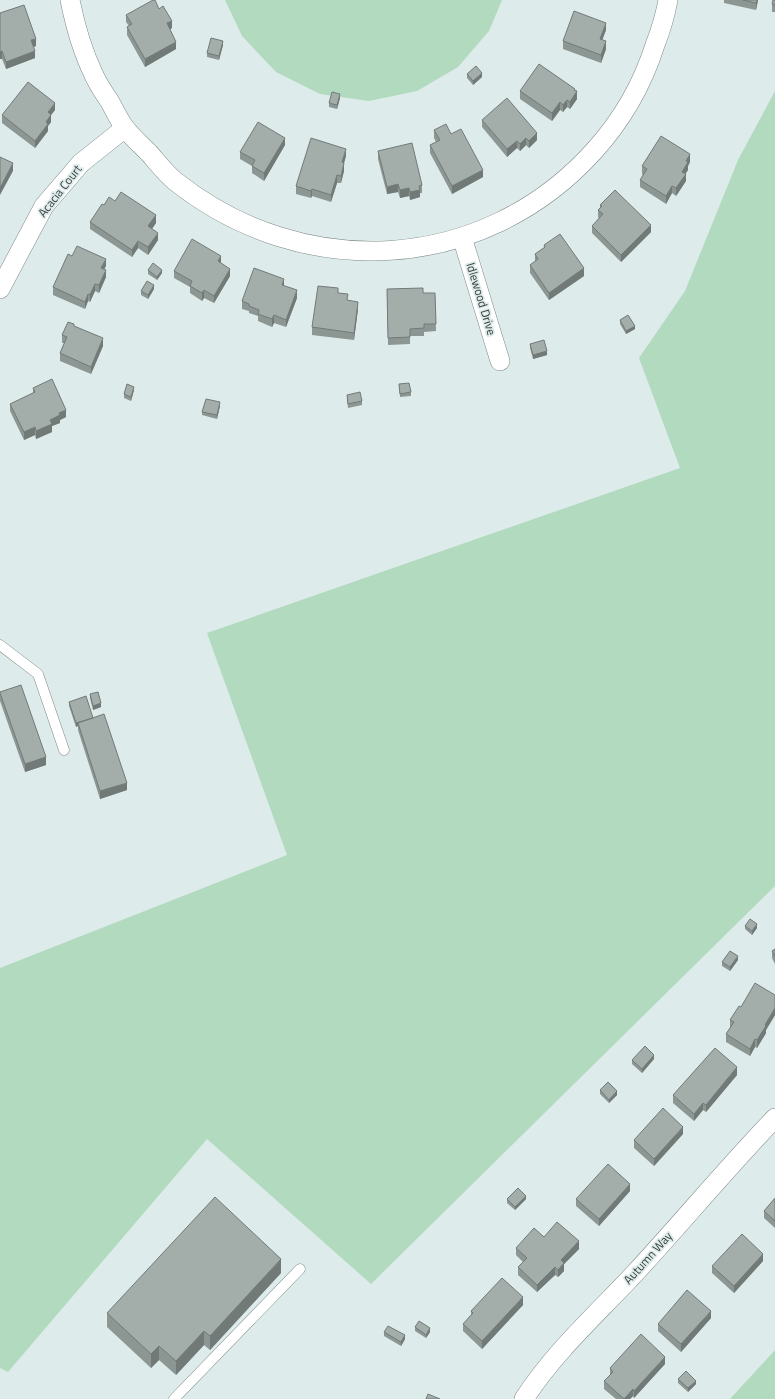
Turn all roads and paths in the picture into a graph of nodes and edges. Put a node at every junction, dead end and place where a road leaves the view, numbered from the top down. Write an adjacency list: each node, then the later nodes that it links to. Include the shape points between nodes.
1 (70, 0): 3 (street, via 82,46 93,74)
2 (668, 0): 4 (street, via 647,72 607,137 579,168 540,199 502,221)
3 (125, 128): 4 (street, via 173,179 209,206 236,220 285,239 333,249 380,251 420,248); 5 (street, Acacia Court, via 81,163 44,206)
4 (462, 237): 6 (street, Idlewood Drive)
5 (0, 289)
6 (500, 361)
7 (0, 645): 8 (lane, via 38,674)
8 (64, 750)
9 (775, 1118): 12 (street, Autumn Way, via 636,1272 581,1328 546,1368)
10 (300, 1269): 11 (lane)
11 (174, 1399)
12 (524, 1399)

